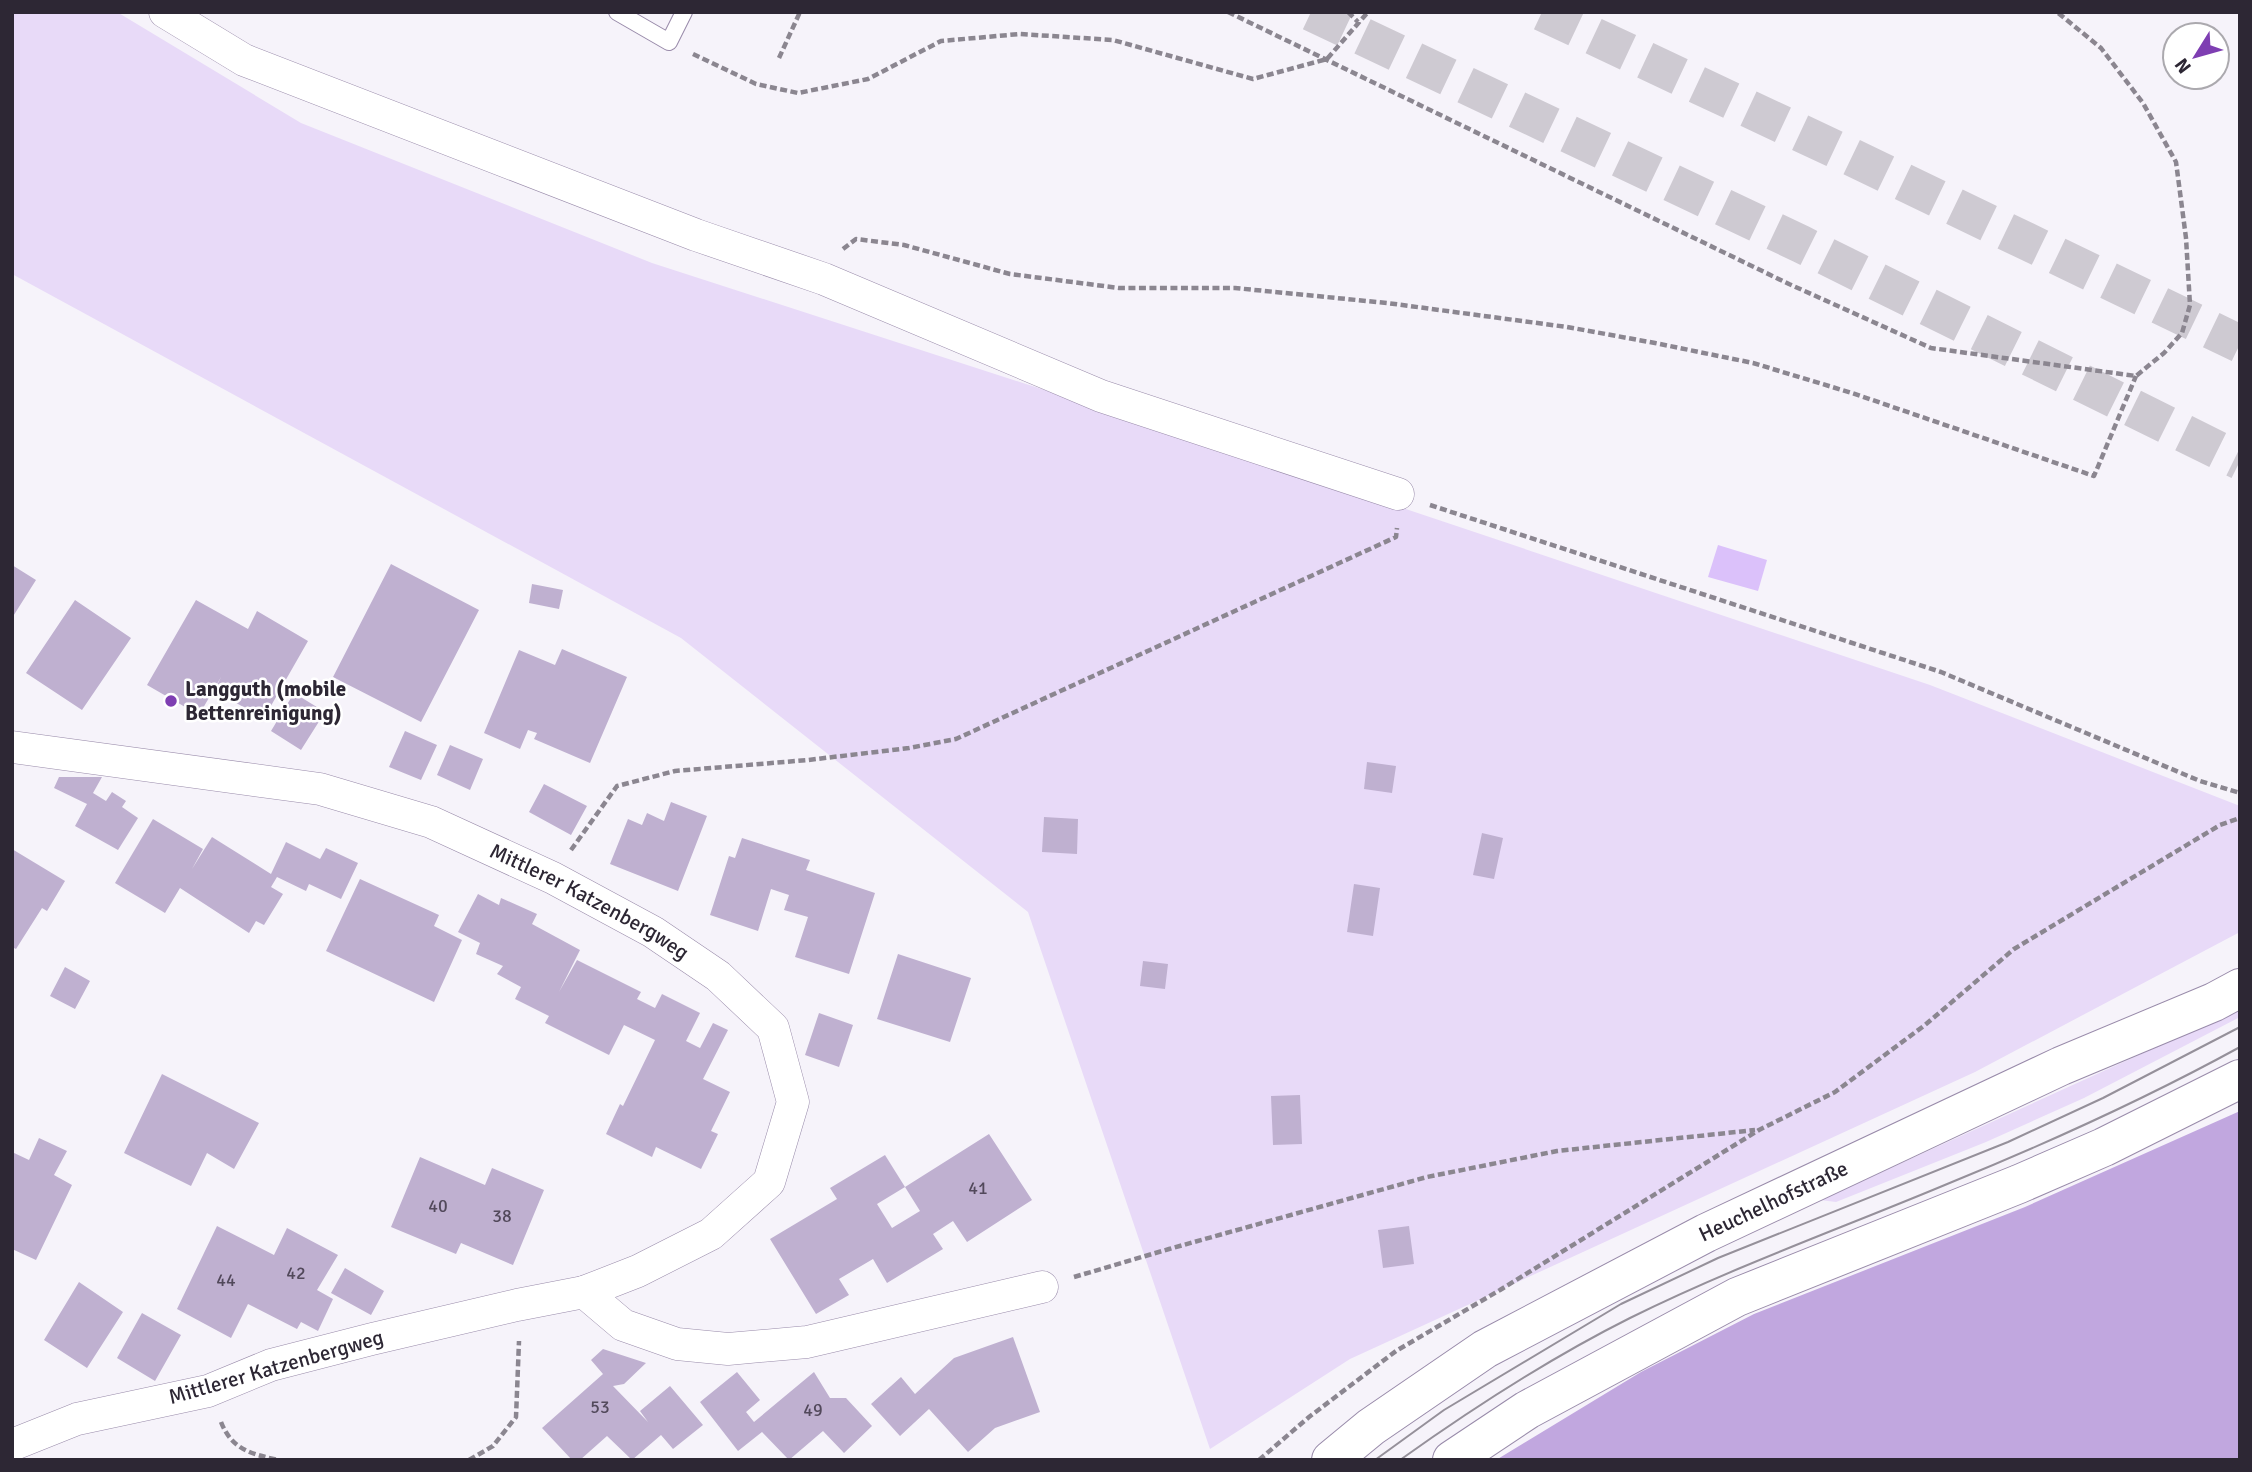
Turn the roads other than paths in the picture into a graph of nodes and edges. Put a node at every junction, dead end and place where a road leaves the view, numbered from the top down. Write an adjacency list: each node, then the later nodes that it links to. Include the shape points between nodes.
1 (165, 12): 4 (street, via 244,60 696,235 824,279 1101,396)
2 (617, 12): 3 (lane, via 669,42)
3 (684, 12)
4 (1398, 494)
5 (12, 747): 9 (street, Mittlerer Katzenbergweg, via 320,789 431,822 553,878 653,932 718,976 773,1028 793,1102 769,1182 711,1234)
6 (2240, 988): 11 (main road, Heuchelhofstraße, via 1706,1233 1485,1349)
7 (2240, 1079): 12 (main road, via 2104,1147 1737,1297 1527,1409)
8 (1042, 1287): 9 (street, via 807,1342 728,1349 677,1344 622,1325)
9 (584, 1292): 10 (street, Mittlerer Katzenbergweg, via 271,1365 208,1391 77,1419)
10 (12, 1445)
11 (1331, 1460)
12 (1452, 1460)

